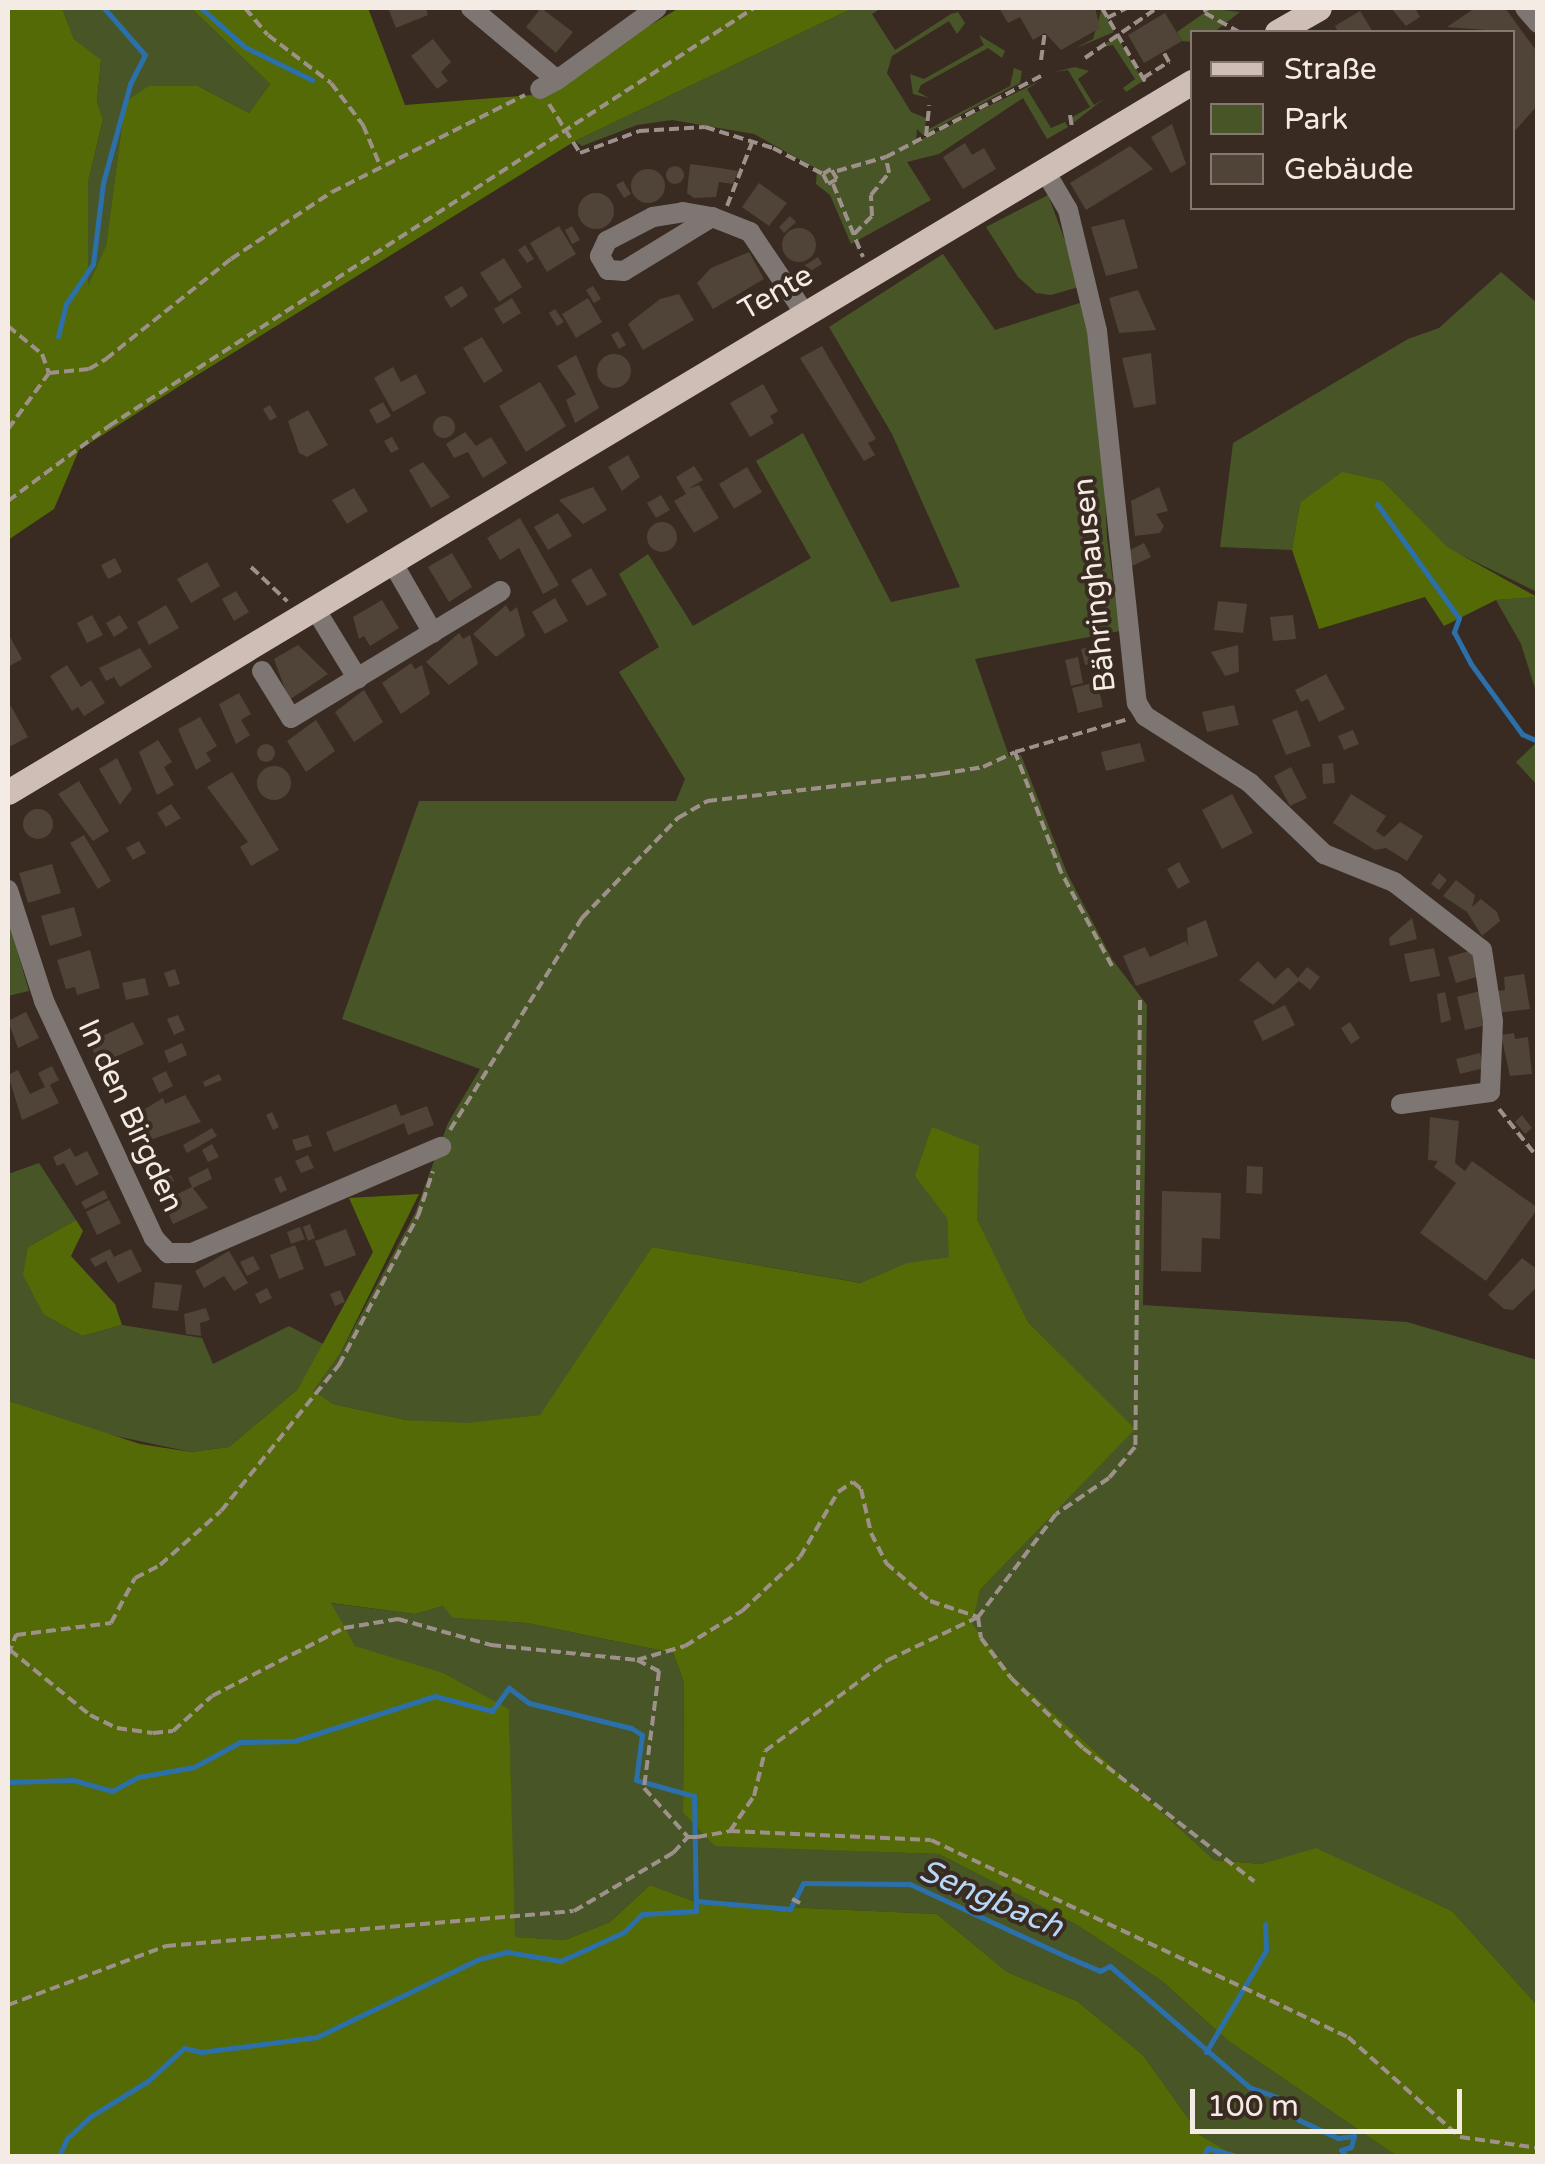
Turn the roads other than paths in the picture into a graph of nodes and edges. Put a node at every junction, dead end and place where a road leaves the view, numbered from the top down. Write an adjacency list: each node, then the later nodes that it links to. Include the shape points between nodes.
1 (471, 8): 2 (street, via 549,84)
2 (657, 8)
3 (1319, 8): 6 (main road)
4 (1524, 8): 5 (street)
5 (1538, 23)
6 (1280, 30)
7 (1190, 83): 8 (main road, Tente)
8 (1045, 171): 10 (main road, Tente); 19 (street, Bähringhausen, via 1068,210 1094,311 1137,703 1145,716 1250,783 1324,854 1394,882 1482,950 1493,1021 1490,1092)
9 (717, 218): 9 (street, via 653,217 607,241 600,256 608,270 624,271); 10 (street, via 750,232)
10 (806, 314): 11 (main road, Tente)
11 (391, 560): 13 (main road, Tente); 14 (street)
12 (501, 591): 14 (street)
13 (306, 612): 16 (street); 17 (main road, Tente)
14 (433, 633): 16 (street)
15 (262, 671): 16 (street, via 291,718)
16 (358, 679)
17 (8, 792)
18 (8, 890): 20 (street, In den Birgden, via 44,1001 161,1249 192,1253)
19 (1402, 1104)
20 (441, 1147)

